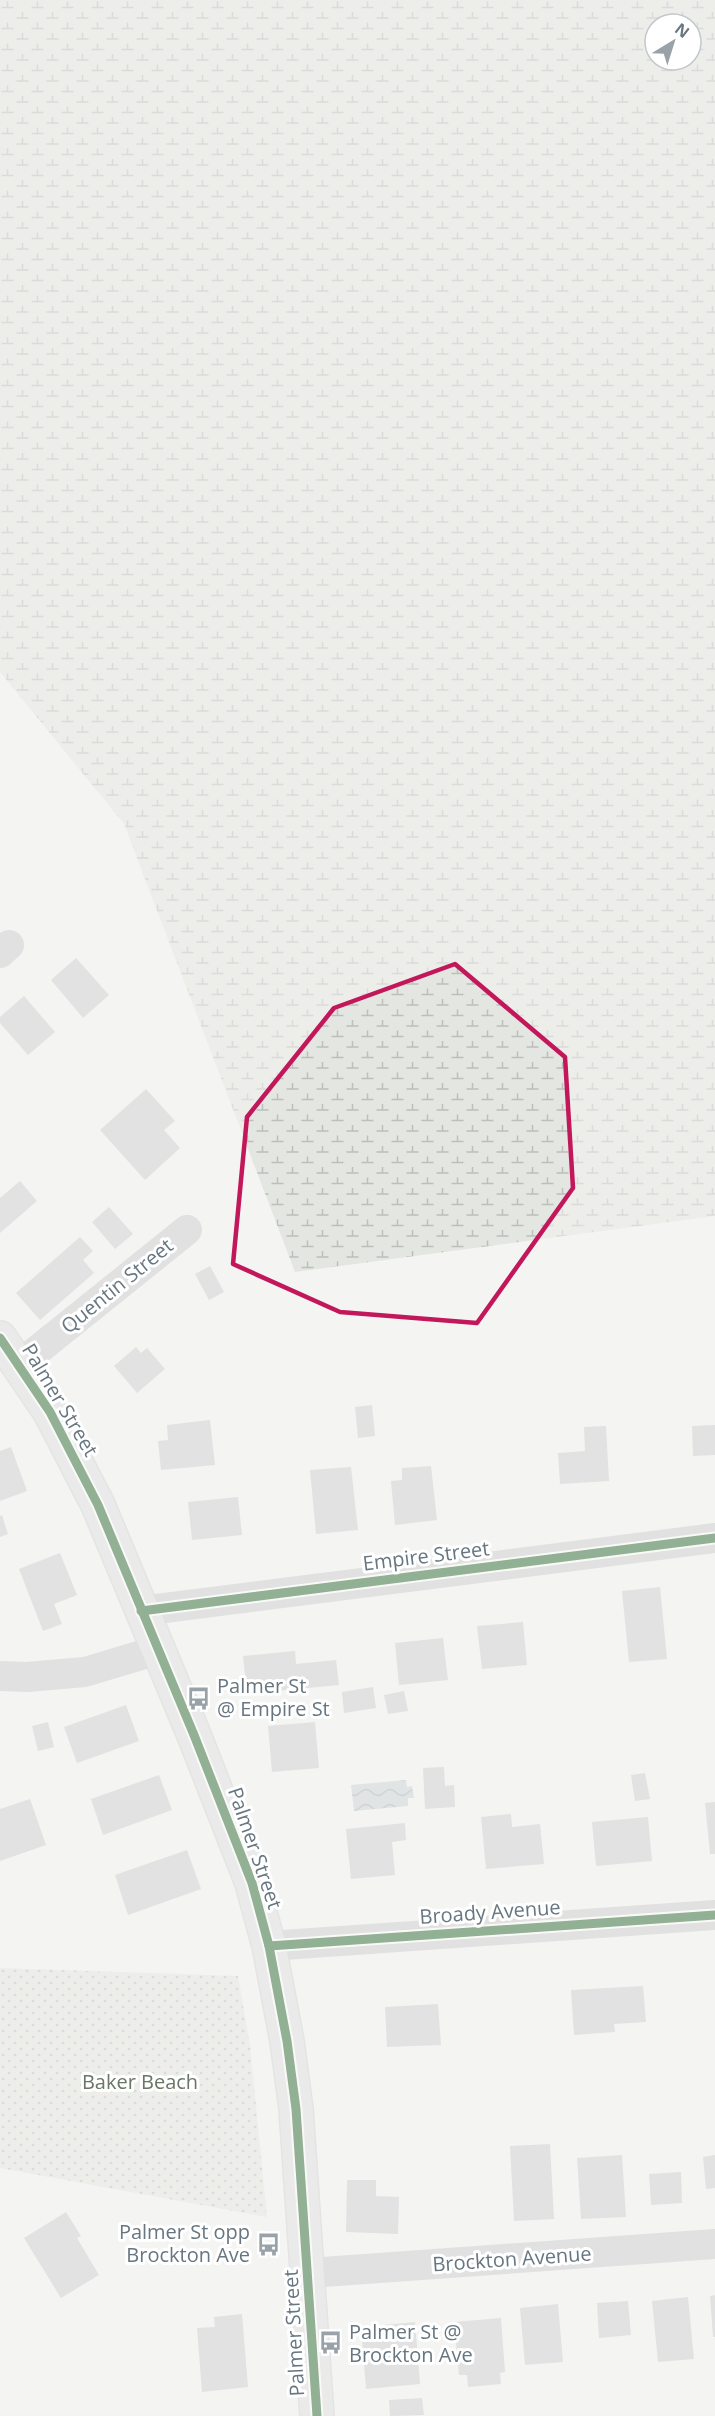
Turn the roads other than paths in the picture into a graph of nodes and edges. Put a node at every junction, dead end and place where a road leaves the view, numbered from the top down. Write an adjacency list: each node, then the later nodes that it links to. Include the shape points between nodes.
1 (187, 1230): 3 (street, Quentin Street)
2 (0, 1338): 3 (street, Palmer Street)
3 (19, 1365): 5 (street, Palmer Street, via 76,1459)
4 (715, 1538): 5 (street, Empire Street)
5 (141, 1611): 6 (street, Palmer Street)
6 (158, 1650): 7 (street, via 85,1672); 9 (street, Palmer Street, via 252,1883)
7 (0, 1676)
8 (715, 1915): 9 (street, Broady Avenue)
9 (268, 1946): 11 (street, Palmer Street, via 296,2109)
10 (715, 2244): 11 (street, Brockton Avenue)
11 (309, 2273): 12 (street, Palmer Street)
12 (317, 2416)

